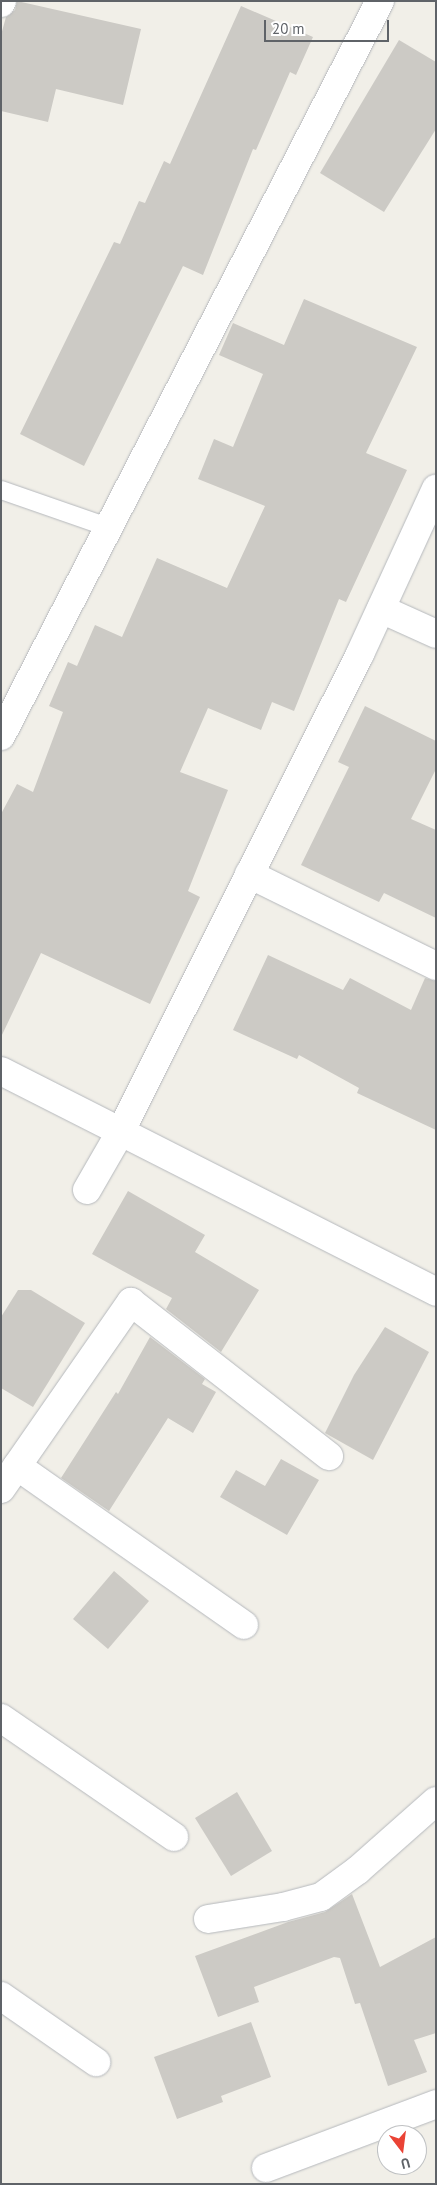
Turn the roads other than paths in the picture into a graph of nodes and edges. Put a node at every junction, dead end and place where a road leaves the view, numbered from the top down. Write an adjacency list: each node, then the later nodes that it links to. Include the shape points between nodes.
1 (380, 1): 4 (street)
2 (436, 489): 5 (street)
3 (1, 490): 4 (lane)
4 (108, 527): 7 (street)
5 (381, 609): 6 (street); 8 (street)
6 (436, 634)
7 (1, 736)
8 (250, 874): 9 (street); 11 (street)
9 (436, 966)
10 (1, 1071): 11 (street)
11 (120, 1131): 12 (street); 13 (street)
12 (87, 1190)
13 (436, 1292)
14 (329, 1456): 15 (street, via 130,1302)
15 (17, 1466): 16 (street); 17 (street)
16 (1, 1489)
17 (244, 1625)
18 (1, 1718): 20 (street)
19 (436, 1801): 21 (street, via 358,1870 321,1897)
20 (174, 1837)
21 (208, 1920)
22 (1, 1996): 23 (street)
23 (96, 2062)
24 (436, 2104): 25 (street)
25 (266, 2168)

